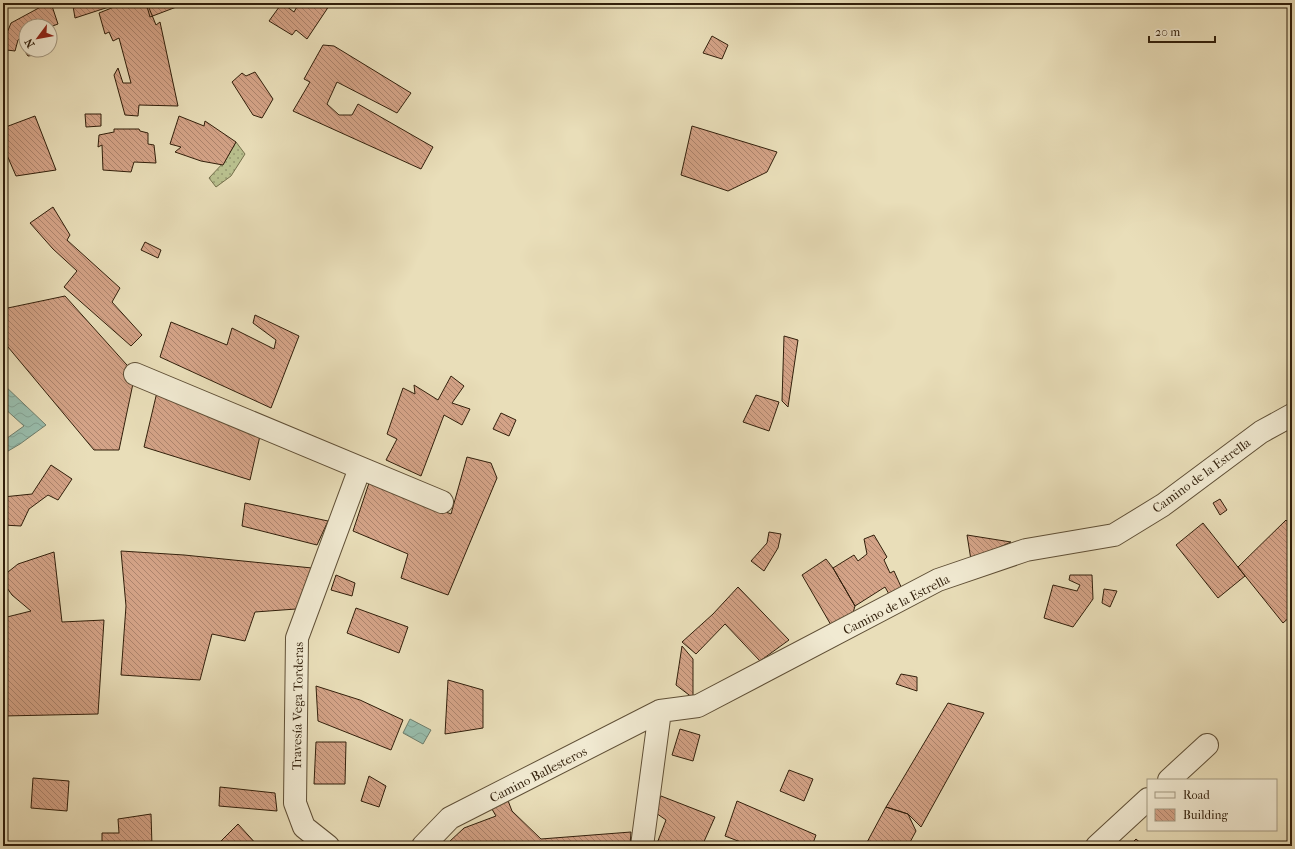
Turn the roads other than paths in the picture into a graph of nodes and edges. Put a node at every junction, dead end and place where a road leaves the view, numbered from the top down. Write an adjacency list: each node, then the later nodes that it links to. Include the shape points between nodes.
1 (135, 374): 3 (street)
2 (1292, 414): 5 (street, Camino de la Estrella, via 1261,432 1163,505 1114,534 1026,550 938,580 698,706)
3 (360, 468): 4 (street); 9 (street, Travesía Vega Torderas, via 298,638 295,803 304,827)
4 (442, 502)
5 (660, 711): 10 (street, Camino Ballesteros, via 450,818); 11 (street)
6 (1207, 744): 7 (street)
7 (1170, 779)
8 (1147, 800): 12 (street)
9 (328, 846)
10 (422, 846)
11 (642, 846)
12 (1098, 846)

